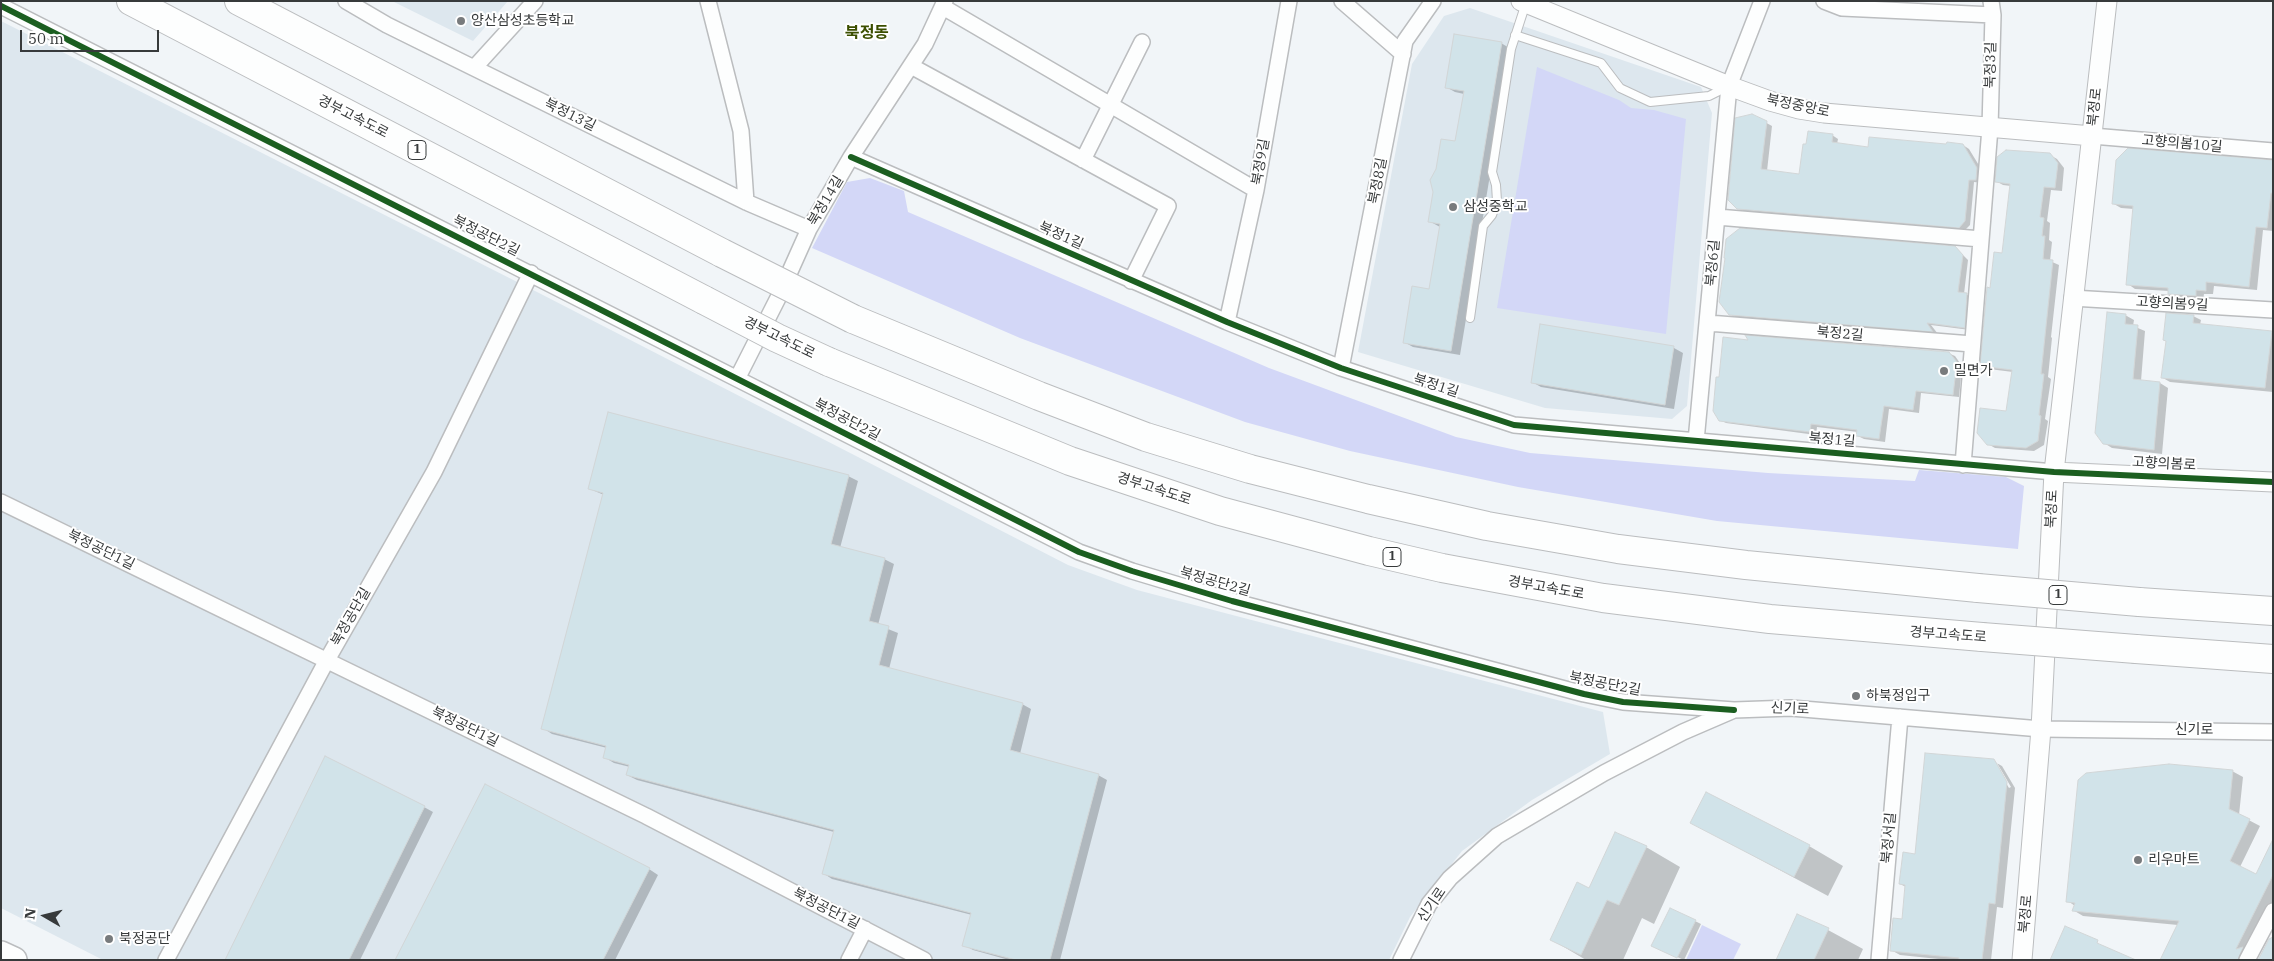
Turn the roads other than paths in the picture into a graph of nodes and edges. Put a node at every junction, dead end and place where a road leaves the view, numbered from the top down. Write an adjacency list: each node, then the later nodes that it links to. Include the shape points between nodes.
1 (131, 1): 50 (highway, 경부고속도로 / 1, bridge, via 777,338 1078,464 1220,511 1442,568 1604,598 1770,619)
2 (239, 1): 48 (highway, 1, bridge, via 853,319 1022,390 1146,437 1250,469 1486,526 1618,549 1978,588)
3 (346, 1): 20 (street, 북정13길)
4 (535, 1): 20 (street)
5 (708, 1): 29 (street, via 742,131)
6 (1289, 1): 28 (street, 북정9길)
7 (1342, 1): 18 (street)
8 (1433, 1): 18 (street, 북정8길, via 1406,41)
9 (1762, 1): 21 (street, 북정6길)
10 (1824, 1): 15 (street, via 1842,8)
11 (2107, 1): 24 (street, 북정로)
12 (1523, 2): 16 (lane); 21 (street, 북정중앙로)
13 (944, 4): 19 (street, 북정14길); 22 (street, 북정14길)
14 (1, 6): 33 (street, 북정공단2길)
15 (1992, 8): 23 (street, 북정3길)
16 (1515, 35): 21 (lane, via 1602,63 1620,88 1650,102 1709,96); 37 (lane, via 1492,172 1497,201 1483,226)
17 (1142, 42): 22 (street)
18 (1403, 54): 41 (street, 북정8길)
19 (911, 66): 26 (street, 북정14길); 27 (street)
20 (474, 68): 29 (street, 북정13길)
21 (1729, 86): 23 (street, 북정중앙로, via 1799,109); 30 (street, 북정6길)
22 (1110, 105): 27 (street); 28 (street, 북정14길)
23 (1990, 128): 24 (street, 북정중앙로); 32 (street)
24 (2092, 136): 25 (street, 고향의봄10길); 35 (street, 북정로)
25 (2273, 151)
26 (852, 158): 31 (street, 북정14길); 34 (street, 북정1길)
27 (1083, 160): 34 (street, via 1168,206)
28 (1256, 190): 38 (street, 북정9길)
29 (746, 202): 31 (street, 북정13길)
30 (1717, 217): 32 (street); 39 (street, 북정6길)
31 (809, 229): 42 (street, 북정14길)
32 (1981, 239): 40 (street)
33 (531, 273): 42 (street, 북정공단2길); 49 (street, 북정공단길, via 434,472)
34 (1131, 281): 38 (street, 북정1길)
35 (2072, 298): 36 (street, 고향의봄9길); 45 (street, 북정로)
36 (2273, 310)
37 (1470, 318)
38 (1227, 322): 41 (street, 북정1길)
39 (1708, 323): 40 (street, 북정2길); 43 (street, 북정6길)
40 (1972, 344): 44 (street)
41 (1341, 368): 43 (street, 북정1길, via 1514,425)
42 (738, 377): 51 (street, 북정공단2길, via 1079,552 1132,571 1584,694 1623,702)
43 (1696, 441): 44 (street, 북정1길)
44 (1963, 465): 45 (street, 북정1길)
45 (2054, 472): 46 (street, 고향의봄로); 53 (street, 북정로)
46 (2273, 482)
47 (1, 502): 49 (street, 북정공단1길)
48 (2273, 611)
49 (327, 660): 56 (street, 북정공단1길, via 646,816); 59 (street, 북정공단길)
50 (2273, 660)
51 (1734, 710): 52 (street, 신기로, via 1791,708); 62 (street, 신기로, via 1604,773 1498,836 1450,878 1429,904)
52 (1900, 717): 53 (street, 신기로); 63 (street, 북정서길)
53 (2041, 729): 54 (street, 신기로); 64 (street, 북정로)
54 (2273, 732)
55 (2273, 911): 65 (street)
56 (864, 929): 60 (street); 61 (street, 북정공단1길)
57 (1, 954): 58 (main road)
58 (14, 960)
59 (166, 960)
60 (848, 960)
61 (924, 960)
62 (1401, 960)
63 (1879, 960)
64 (2022, 960)
65 (2247, 960)

